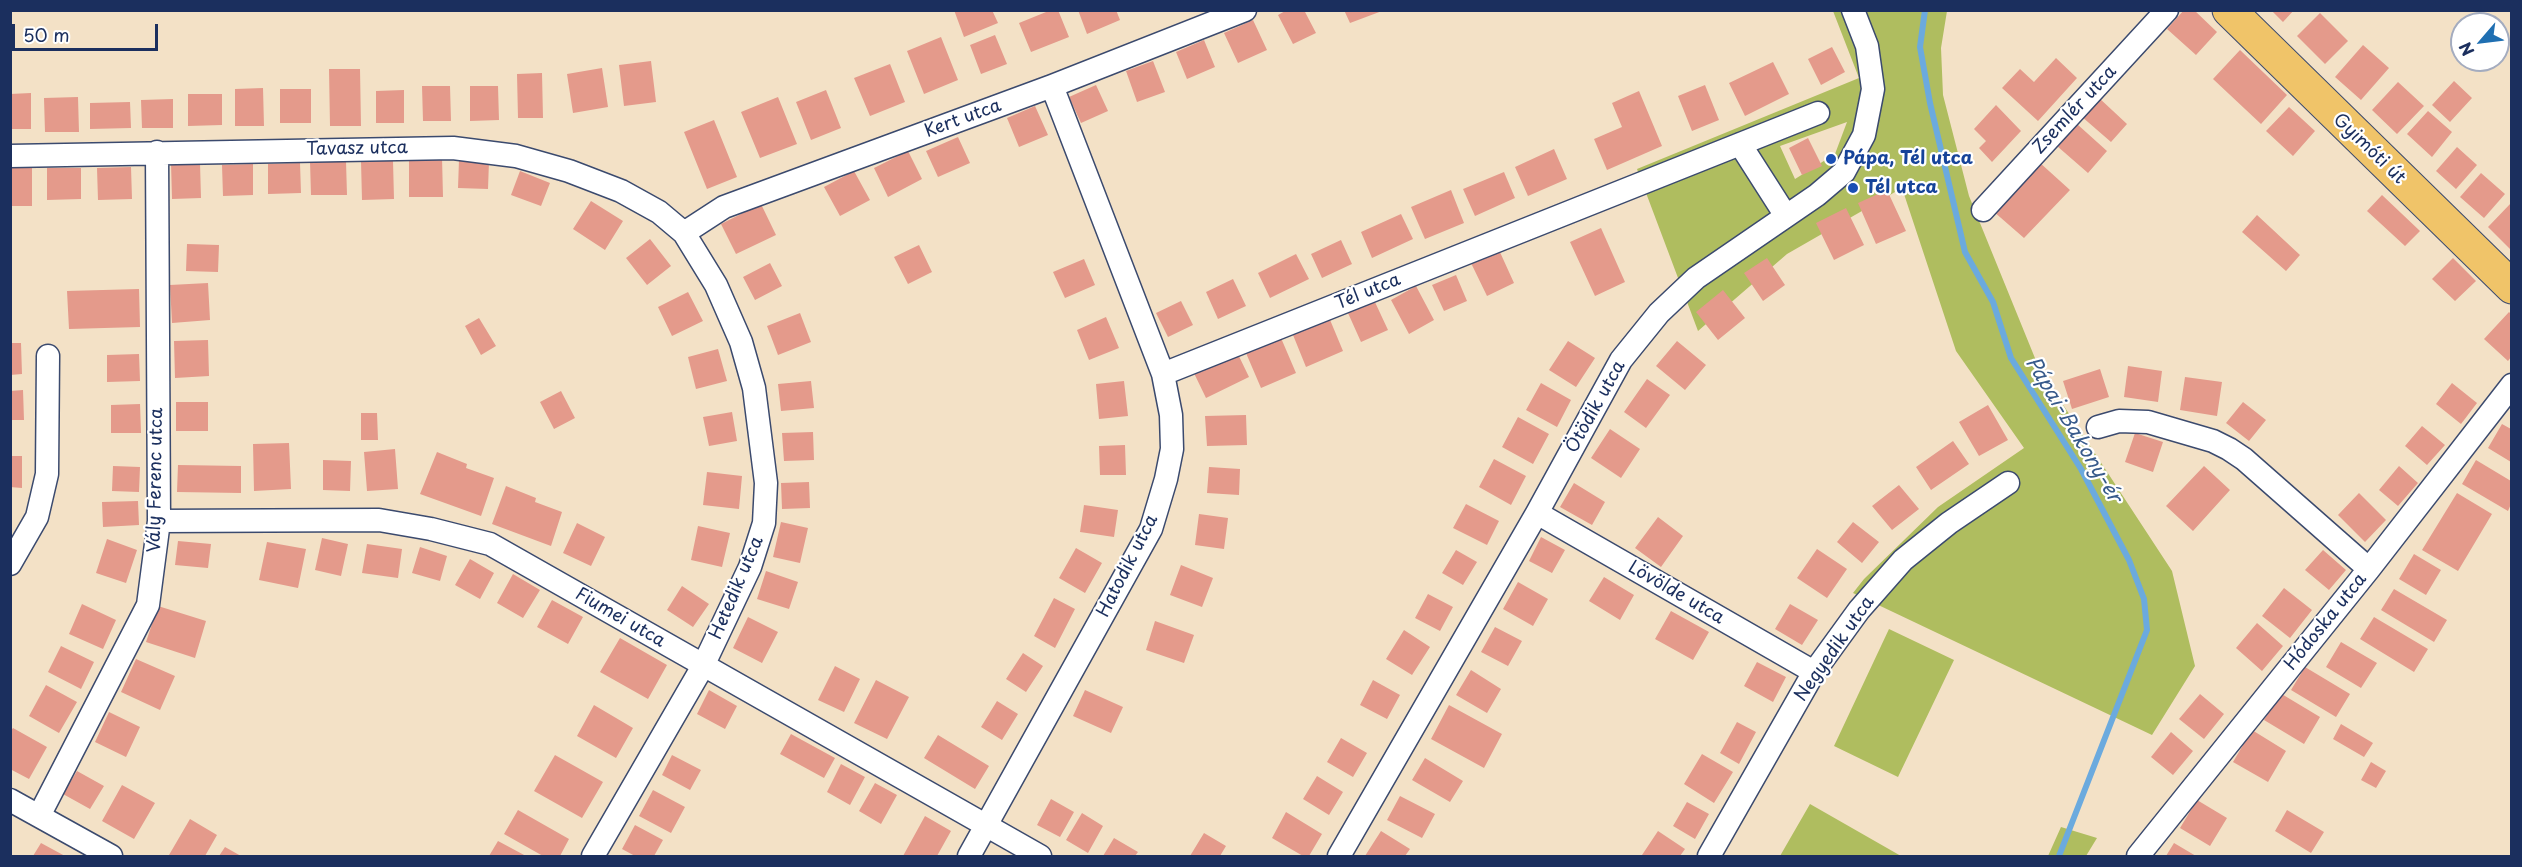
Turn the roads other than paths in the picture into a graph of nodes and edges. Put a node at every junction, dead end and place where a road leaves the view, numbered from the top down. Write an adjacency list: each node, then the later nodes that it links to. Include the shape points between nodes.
1 (1245, 10): 5 (street, Kert utca)
2 (1853, 10): 11 (street, Ötödik utca, via 1867,46 1873,89 1864,135 1844,172)
3 (2167, 10): 10 (street, Zsemlér utca)
4 (2229, 10): 13 (main road, Gyimóti út)
5 (1052, 86): 12 (street, Kert utca, via 724,207); 15 (street, Hatodik utca)
6 (1818, 113): 7 (street, Tél utca)
7 (1740, 144): 11 (street); 15 (street, Tél utca)
8 (157, 152): 9 (street, Tavasz utca); 12 (street, Tavasz utca, via 453,148 516,156 621,191 659,212); 20 (street, Vály Ferenc utca)
9 (10, 156)
10 (1983, 210)
11 (1786, 216): 19 (street, Ötödik utca, via 1696,278 1659,313 1621,360)
12 (684, 233): 23 (street, Hetedik utca, via 716,285 741,342 754,388 766,483 764,523 750,567)
13 (2511, 287)
14 (48, 356): 21 (street, via 47,474 37,517)
15 (1163, 374): 27 (street, Hatodik utca, via 1171,415 1172,449 1151,529)
16 (2511, 385): 22 (street, Hódoska utca)
17 (2098, 427): 22 (street, via 2119,421 2148,422 2229,449)
18 (2008, 483): 24 (street, Negyedik utca, via 1903,560 1859,610)
19 (1537, 513): 24 (street, Lövölde utca); 32 (street, Ötödik utca)
20 (159, 521): 23 (street, Fiumei utca, via 379,520 490,544); 26 (street, Vály Ferenc utca, via 148,605)
21 (10, 564)
22 (2369, 569): 34 (street, Hódoska utca)
23 (703, 666): 27 (street, Fiumei utca); 29 (street, Hetedik utca)
24 (1814, 672): 33 (street, Negyedik utca)
25 (10, 800): 26 (street)
26 (39, 816): 28 (street)
27 (987, 826): 30 (street, Hatodik utca); 31 (street, Fiumei utca)
28 (111, 856)
29 (593, 856)
30 (969, 856)
31 (1040, 856)
32 (1339, 856)
33 (1709, 856)
34 (2138, 856)

